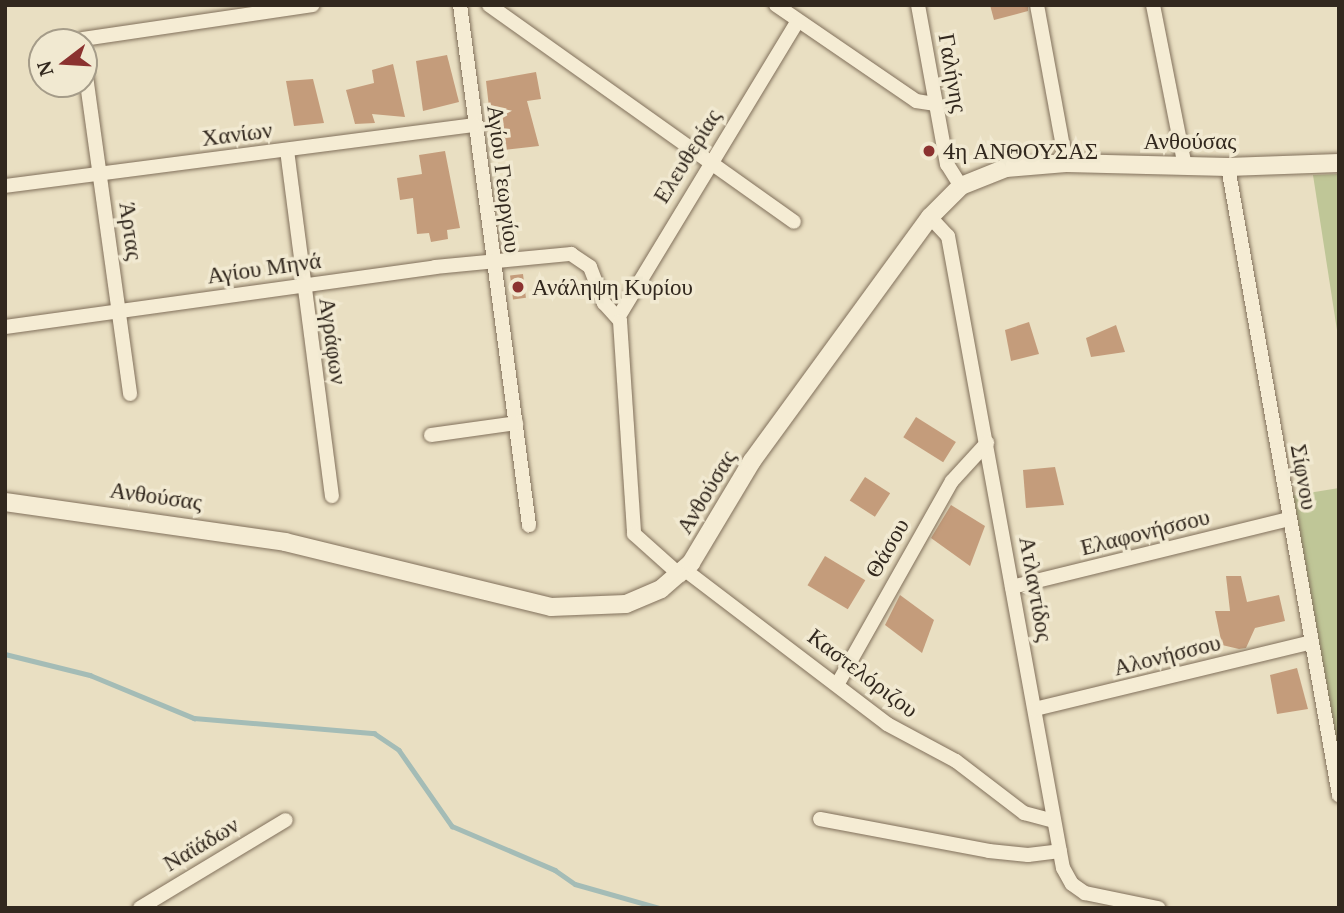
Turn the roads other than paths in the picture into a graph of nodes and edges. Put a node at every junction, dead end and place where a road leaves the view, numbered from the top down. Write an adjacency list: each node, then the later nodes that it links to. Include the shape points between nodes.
1 (312, 5): 9 (street)
2 (460, 5): 12 (street, Αγίου Γεωργίου)
3 (489, 5): 16 (street)
4 (776, 5): 8 (street)
5 (918, 5): 11 (street, Γαλήνης)
6 (1037, 5): 14 (street)
7 (1153, 5): 17 (street)
8 (797, 22): 11 (street, via 916,101); 16 (street, Ελευθερίας)
9 (98, 36)
10 (89, 98): 19 (street, Άρτας)
11 (936, 104): 21 (street, Γαλήνης, via 947,164)
12 (474, 125): 13 (street, Χανίων); 24 (street, Αγίου Γεωργίου)
13 (287, 150): 19 (street, Χανίων); 25 (street, Αγράφων)
14 (1066, 163): 17 (street, Ανθούσας); 21 (street, Ανθούσας, via 1006,168)
15 (1339, 163): 18 (street, Ανθούσας)
16 (709, 164): 23 (street); 27 (street, Ελευθερίας)
17 (1185, 167): 18 (street, Ανθούσας)
18 (1228, 167): 35 (street, Σίφνου)
19 (100, 173): 20 (street, Χανίων); 26 (street, Άρτας)
20 (5, 186)
21 (961, 186): 22 (street, Ανθούσας)
22 (930, 218): 32 (street, Ατλαντίδος, via 948,236); 37 (street, Ανθούσας, via 745,471)
23 (794, 222)
24 (492, 265): 25 (street, Αγίου Μηνά, via 454,265); 27 (street, Αγίου Μηνά, via 562,252 581,258 604,303); 30 (street, Αγίου Γεωργίου)
25 (303, 286): 26 (street, Αγίου Μηνά); 33 (street, Αγράφων)
26 (119, 312): 28 (street, Αγίου Μηνά); 29 (street, Άρτας)
27 (619, 316): 37 (street, Καστελόριζου, via 634,534)
28 (5, 327)
29 (130, 394)
30 (516, 424): 31 (street); 36 (street, Αγίου Γεωργίου)
31 (431, 435)
32 (987, 443): 38 (street, Ατλαντίδος); 40 (street, Θάσου, via 952,481)
33 (332, 496)
34 (5, 502): 37 (street, Ανθούσας, via 285,542 551,607 626,604 661,589)
35 (1288, 519): 38 (street, Ελαφονήσσου); 39 (street, Σίφνου)
36 (529, 525)
37 (682, 572): 40 (street, Καστελόριζου)
38 (1012, 587): 41 (street, Ατλαντίδος)
39 (1311, 642): 41 (street, Αλονήσσου); 42 (street, Σίφνου)
40 (837, 684): 45 (street, Καστελόριζου, via 906,737 931,746 1024,813)
41 (1035, 709): 45 (street, Ατλαντίδος)
42 (1339, 794)
43 (820, 819): 46 (street, via 989,851 1028,855)
44 (286, 820): 47 (street, Ναϊάδων)
45 (1054, 821): 46 (street, Ατλαντίδος)
46 (1059, 851): 48 (street, Ατλαντίδος, via 1072,884 1085,893)
47 (140, 908)
48 (1158, 908)

